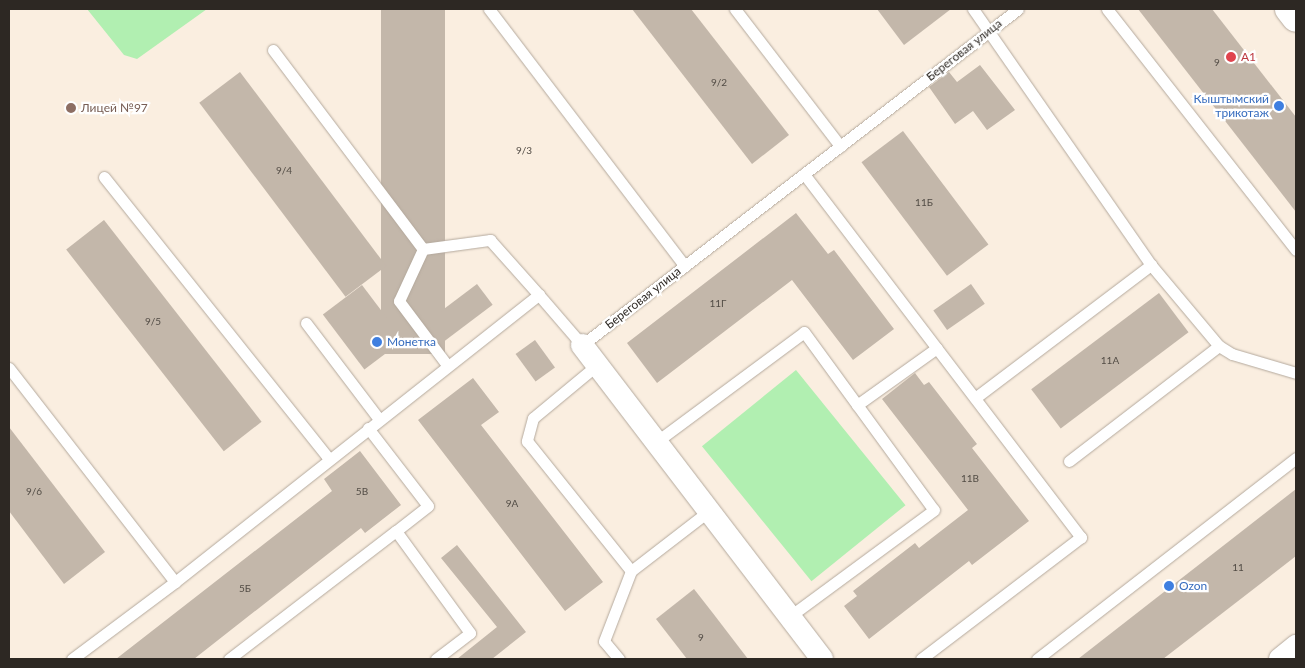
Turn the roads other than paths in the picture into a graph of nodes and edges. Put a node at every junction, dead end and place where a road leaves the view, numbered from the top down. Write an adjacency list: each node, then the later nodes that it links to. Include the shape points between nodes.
1 (490, 9): 16 (lane)
2 (735, 9): 10 (lane)
3 (973, 9): 8 (lane)
4 (1018, 9): 8 (lane, Береговая улица)
5 (1108, 9): 14 (lane)
6 (1289, 9): 7 (main road)
7 (1296, 18)
8 (989, 31): 10 (lane, Береговая улица); 15 (lane)
9 (273, 50): 13 (lane)
10 (840, 146): 11 (lane, Береговая улица)
11 (804, 174): 16 (lane, Береговая улица); 21 (lane)
12 (104, 177): 32 (lane)
13 (423, 249): 17 (lane, via 490,240); 22 (lane, via 399,301)
14 (1296, 250)
15 (1151, 265): 20 (lane); 26 (lane)
16 (685, 266): 19 (lane, Береговая улица)
17 (539, 295): 19 (lane); 22 (lane)
18 (306, 323): 28 (lane)
19 (582, 345): 23 (street)
20 (1219, 346): 25 (lane, via 1232,354); 33 (lane)
21 (937, 348): 26 (lane); 27 (lane)
22 (446, 365): 28 (lane)
23 (597, 365): 30 (street); 36 (lane, via 533,418 527,441)
24 (9, 368): 37 (lane)
25 (1296, 373)
26 (975, 398): 45 (lane, via 1081,537)
27 (857, 405): 30 (lane, via 804,332); 38 (lane, via 934,510)
28 (379, 419): 29 (lane)
29 (368, 428): 32 (lane); 35 (lane, via 428,506)
30 (656, 442): 34 (street)
31 (1296, 458): 46 (lane)
32 (329, 459): 37 (lane)
33 (1069, 461)
34 (709, 511): 36 (lane); 38 (street)
35 (396, 531): 41 (lane); 42 (lane, via 470,633)
36 (631, 570): 43 (lane, via 604,641)
37 (175, 582): 40 (lane)
38 (790, 616): 44 (street)
39 (1296, 646): 47 (street)
40 (72, 659)
41 (229, 659)
42 (436, 659)
43 (619, 659)
44 (822, 659)
45 (921, 659)
46 (1037, 659)
47 (1280, 659)

